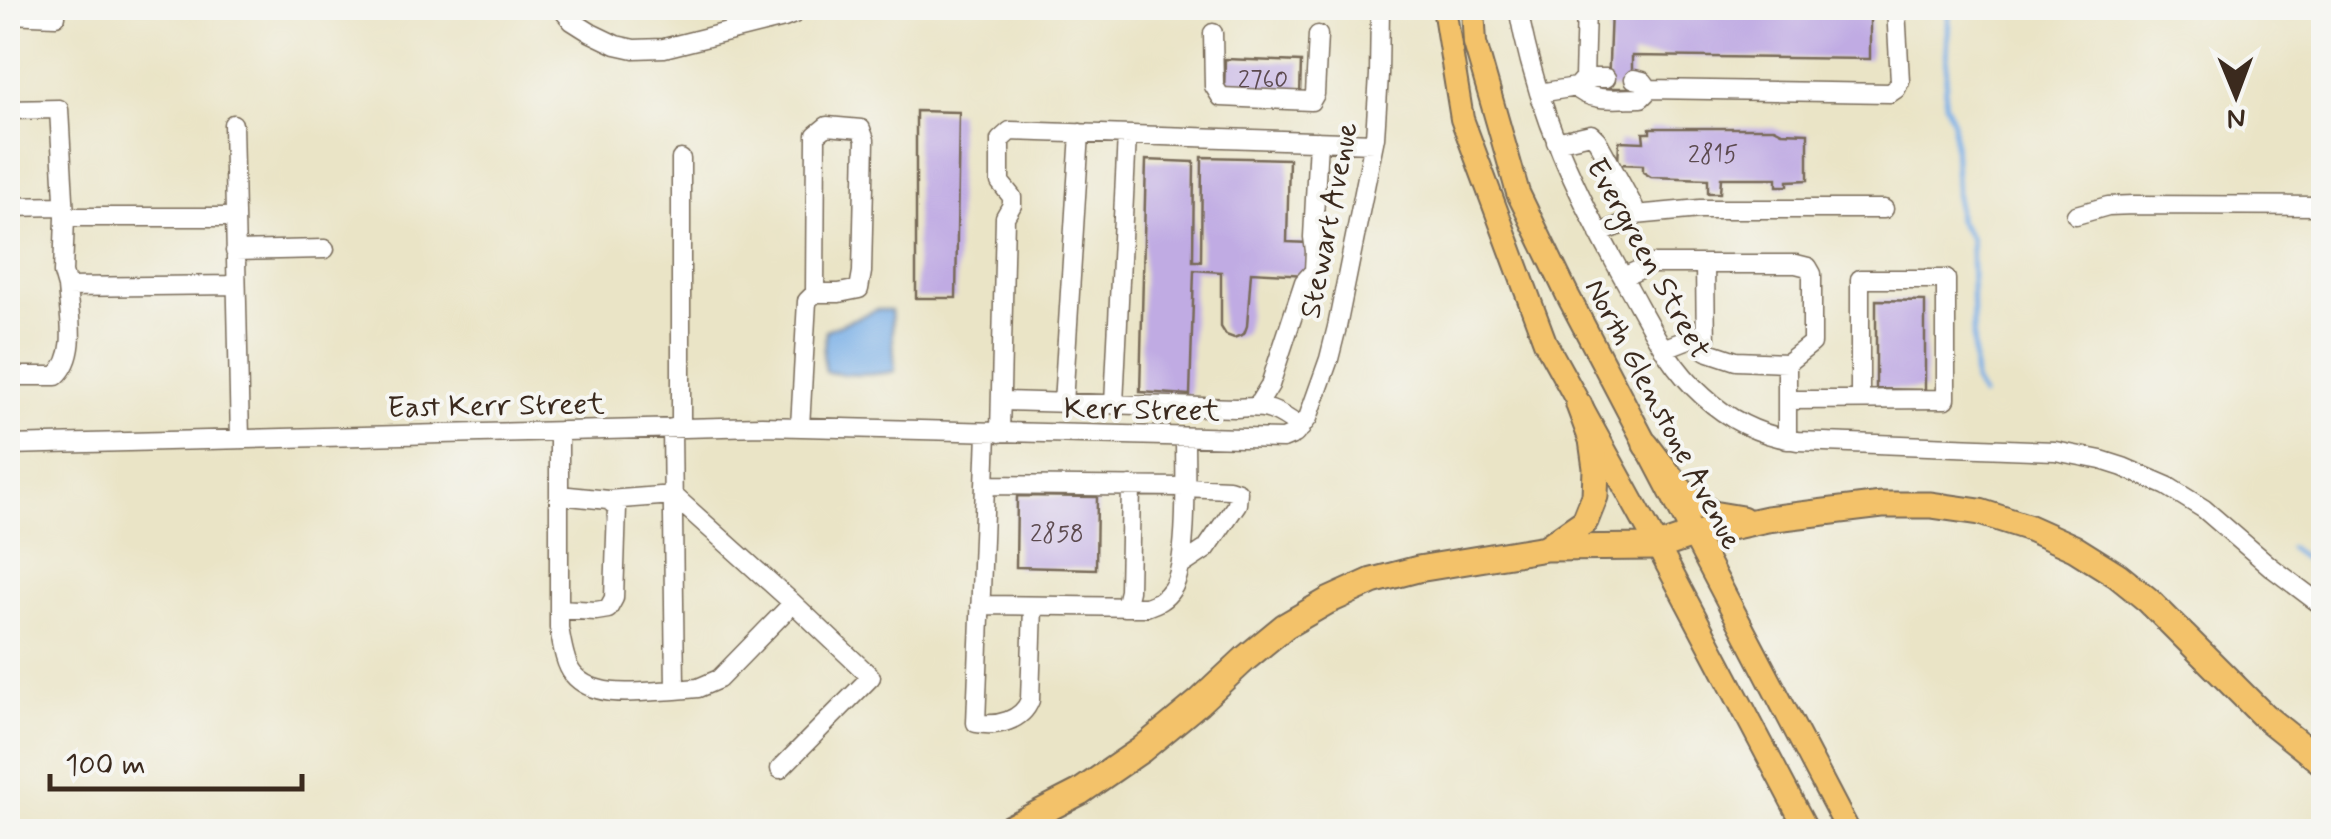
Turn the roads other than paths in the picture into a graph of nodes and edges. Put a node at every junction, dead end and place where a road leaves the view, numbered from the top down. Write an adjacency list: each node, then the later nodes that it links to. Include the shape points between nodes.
1 (56, 8): 10 (street, via 56,16)
2 (561, 8): 3 (street, via 616,45 651,50 784,18)
3 (800, 8)
4 (1380, 8): 22 (street, Stewart Avenue)
5 (1444, 8): 48 (main road, via 1462,120 1545,342)
6 (1473, 8): 59 (main road, North Glenstone Avenue, via 1475,43 1518,193)
7 (1518, 8): 15 (street, Evergreen Street)
8 (1586, 8): 14 (street)
9 (1896, 8): 14 (street, via 1900,81 1890,94 1640,84 1646,93 1641,98 1598,97 1584,95)
10 (8, 14)
11 (1213, 33): 12 (street, via 1214,86 1221,97 1311,101)
12 (1318, 35)
13 (1606, 78): 14 (street)
14 (1580, 82): 15 (street)
15 (1539, 93): 21 (street, Evergreen Street)
16 (8, 110): 27 (street, via 59,109)
17 (233, 124): 30 (street)
18 (1080, 134): 19 (street); 45 (street, via 1010,131 1000,140 1000,182 1012,198 1005,218); 46 (street)
19 (1127, 135): 20 (street); 47 (street)
20 (1318, 141): 22 (street); 49 (street, via 1314,271)
21 (1556, 142): 28 (street, via 1584,134 1597,140); 31 (street, Evergreen Street)
22 (1374, 143): 53 (street, Stewart Avenue, via 1329,359)
23 (681, 159): 51 (street)
24 (2324, 206): 29 (street, via 2134,205)
25 (8, 207): 27 (street)
26 (1884, 208): 28 (street)
27 (64, 212): 30 (street); 37 (street)
28 (1635, 215): 31 (street)
29 (2076, 215)
30 (235, 217): 33 (street)
31 (1599, 234): 35 (street, Evergreen Street)
32 (326, 249): 33 (street)
33 (236, 250): 36 (street)
34 (1705, 264): 35 (street, via 1652,264); 39 (street); 41 (street, via 1808,268 1812,343)
35 (1623, 277): 40 (street, Evergreen Street)
36 (236, 284): 37 (street); 56 (street)
37 (67, 288): 42 (street, via 66,366 56,376)
38 (815, 294): 38 (street, via 859,288 862,129 827,126 816,135); 50 (street, via 806,301)
39 (1704, 333): 40 (street); 41 (street, via 1706,352)
40 (1663, 349): 57 (street, Evergreen Street, via 1716,407)
41 (1787, 363): 44 (street)
42 (8, 376)
43 (1860, 398): 43 (street, via 1946,398 1946,279 1860,279); 44 (street)
44 (1787, 400): 57 (street)
45 (1001, 401): 46 (street); 54 (street)
46 (1063, 403): 47 (street)
47 (1114, 404): 49 (street)
48 (1579, 405): 68 (main road); 69 (highway, via 1592,440 1595,496 1586,521)
49 (1256, 406): 53 (street, via 1280,413)
50 (800, 427): 51 (street, East Kerr Street); 54 (street, East Kerr Street)
51 (676, 428): 52 (street, East Kerr Street); 64 (street)
52 (559, 431): 56 (street, East Kerr Street); 63 (street)
53 (1298, 431): 55 (street, Kerr Street, via 1276,440)
54 (994, 433): 55 (street, Kerr Street); 60 (street)
55 (1186, 438): 62 (street)
56 (240, 439): 58 (street, East Kerr Street)
57 (1787, 440): 74 (street, Evergreen Street, via 2101,460 2146,475 2204,509)
58 (8, 445)
59 (1646, 445): 66 (highway, via 1682,492 1712,514); 67 (main road, North Glenstone Avenue)
60 (985, 485): 61 (street); 72 (street)
61 (1131, 486): 62 (street); 75 (street)
62 (1184, 486): 70 (street); 70 (street, via 1238,492 1237,504 1206,549)
63 (559, 495): 65 (street); 76 (street)
64 (673, 495): 65 (street); 71 (street); 77 (street)
65 (608, 500): 76 (street, via 617,508 614,598 596,611)
66 (1767, 519): 67 (highway); 78 (highway, via 1931,505 2004,518 2051,536 2148,600 2264,716)
67 (1693, 535): 68 (highway); 82 (main road, North Glenstone Avenue)
68 (1658, 547): 69 (highway); 81 (main road)
69 (1546, 548): 80 (highway, via 1418,568 1328,601 1265,642 1111,772)
70 (1182, 566): 75 (street, via 1164,600)
71 (794, 603): 77 (street, via 719,679); 79 (street, via 871,677)
72 (980, 605): 73 (street); 73 (street, via 976,723 986,725 1026,711)
73 (1033, 606): 75 (street)
74 (2324, 606)
75 (1124, 607)
76 (559, 609): 77 (street, via 572,673 590,688)
77 (675, 690)
78 (2324, 764)
79 (780, 769)
80 (1002, 832)
81 (1808, 832)
82 (1850, 832)

